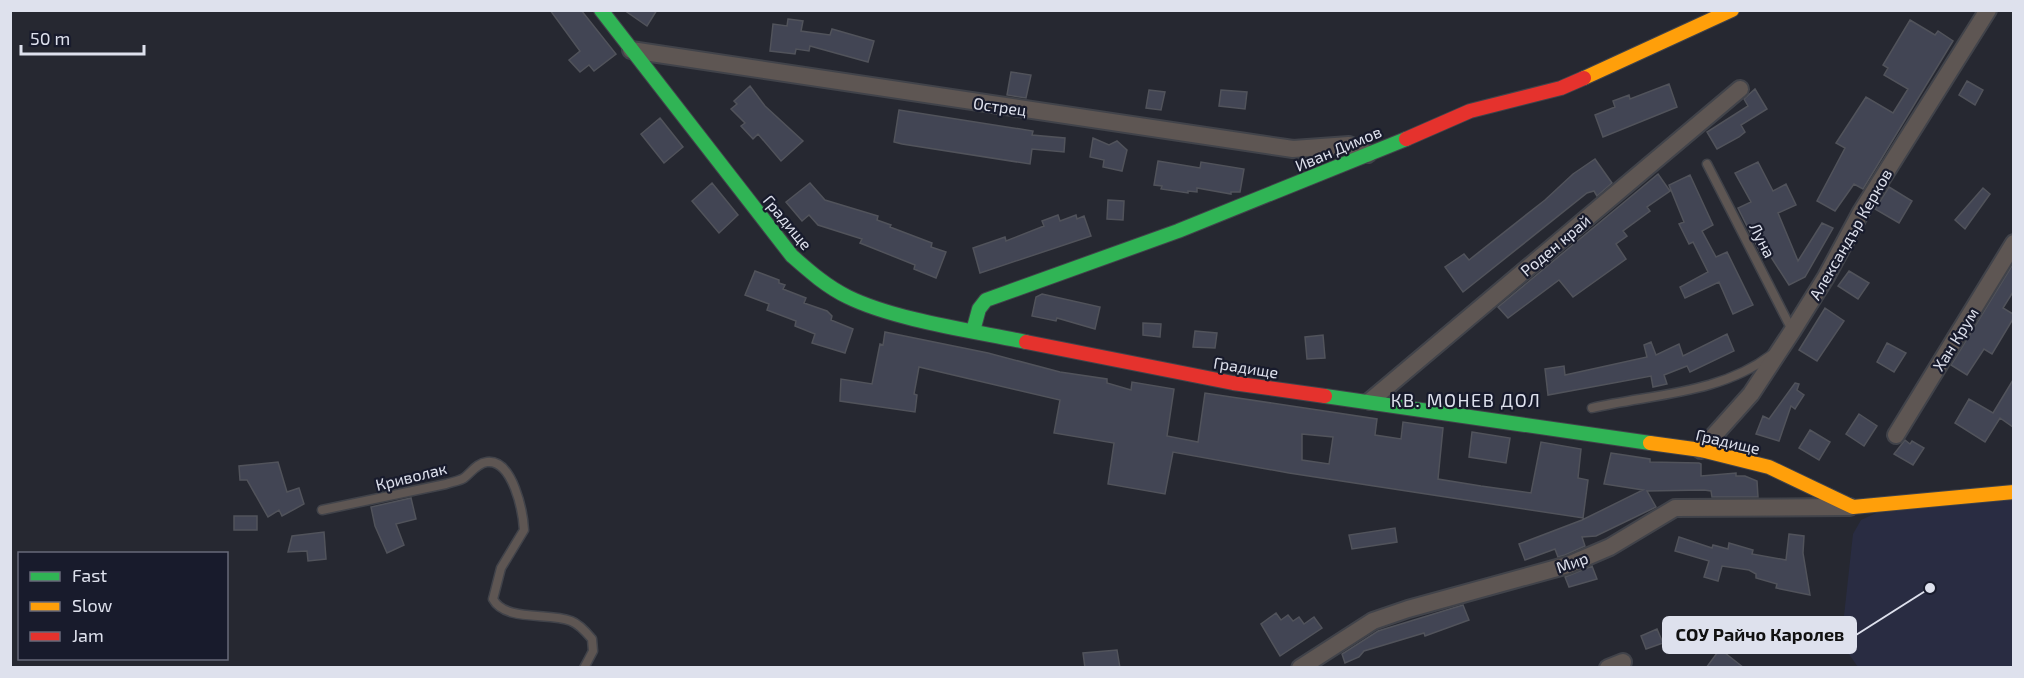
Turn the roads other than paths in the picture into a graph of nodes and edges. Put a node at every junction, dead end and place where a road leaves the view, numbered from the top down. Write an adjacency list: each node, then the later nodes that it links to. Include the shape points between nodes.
1 (601, 10): 4 (street, Градище)
2 (1732, 10): 6 (street, Иван Димов, via 1561,88 1470,111)
3 (1988, 10): 9 (street, Александър Керков, via 1861,212)
4 (630, 50): 6 (street, Острец, via 1293,149 1349,145); 10 (street, Градище, via 792,255 817,278 848,297)
5 (1740, 88): 12 (street, Роден край)
6 (1368, 154): 10 (street, Иван Димов, via 1178,231 986,300)
7 (1707, 164): 9 (lane, Луна)
8 (2013, 243): 14 (street, Хан Крум)
9 (1793, 330): 11 (street, Александър Керков)
10 (973, 332): 12 (street, Градище, via 1233,383)
11 (1781, 348): 13 (lane, via 1754,368 1714,383); 15 (street, Александър Керков, via 1751,394)
12 (1370, 401): 15 (street, Градище)
13 (1592, 408)
14 (1896, 435)
15 (1701, 450): 17 (street, Градище, via 1769,467)
16 (2013, 492): 17 (street)
17 (1853, 507): 20 (street, Мир, via 1675,508 1610,547 1568,565 1373,621)
18 (322, 510): 19 (lane, Криволак, via 446,484 463,478 480,465 496,464 513,483 524,530 501,568 493,599 505,611 551,615 573,622 592,639 593,651)
19 (584, 668)
20 (1300, 668)

